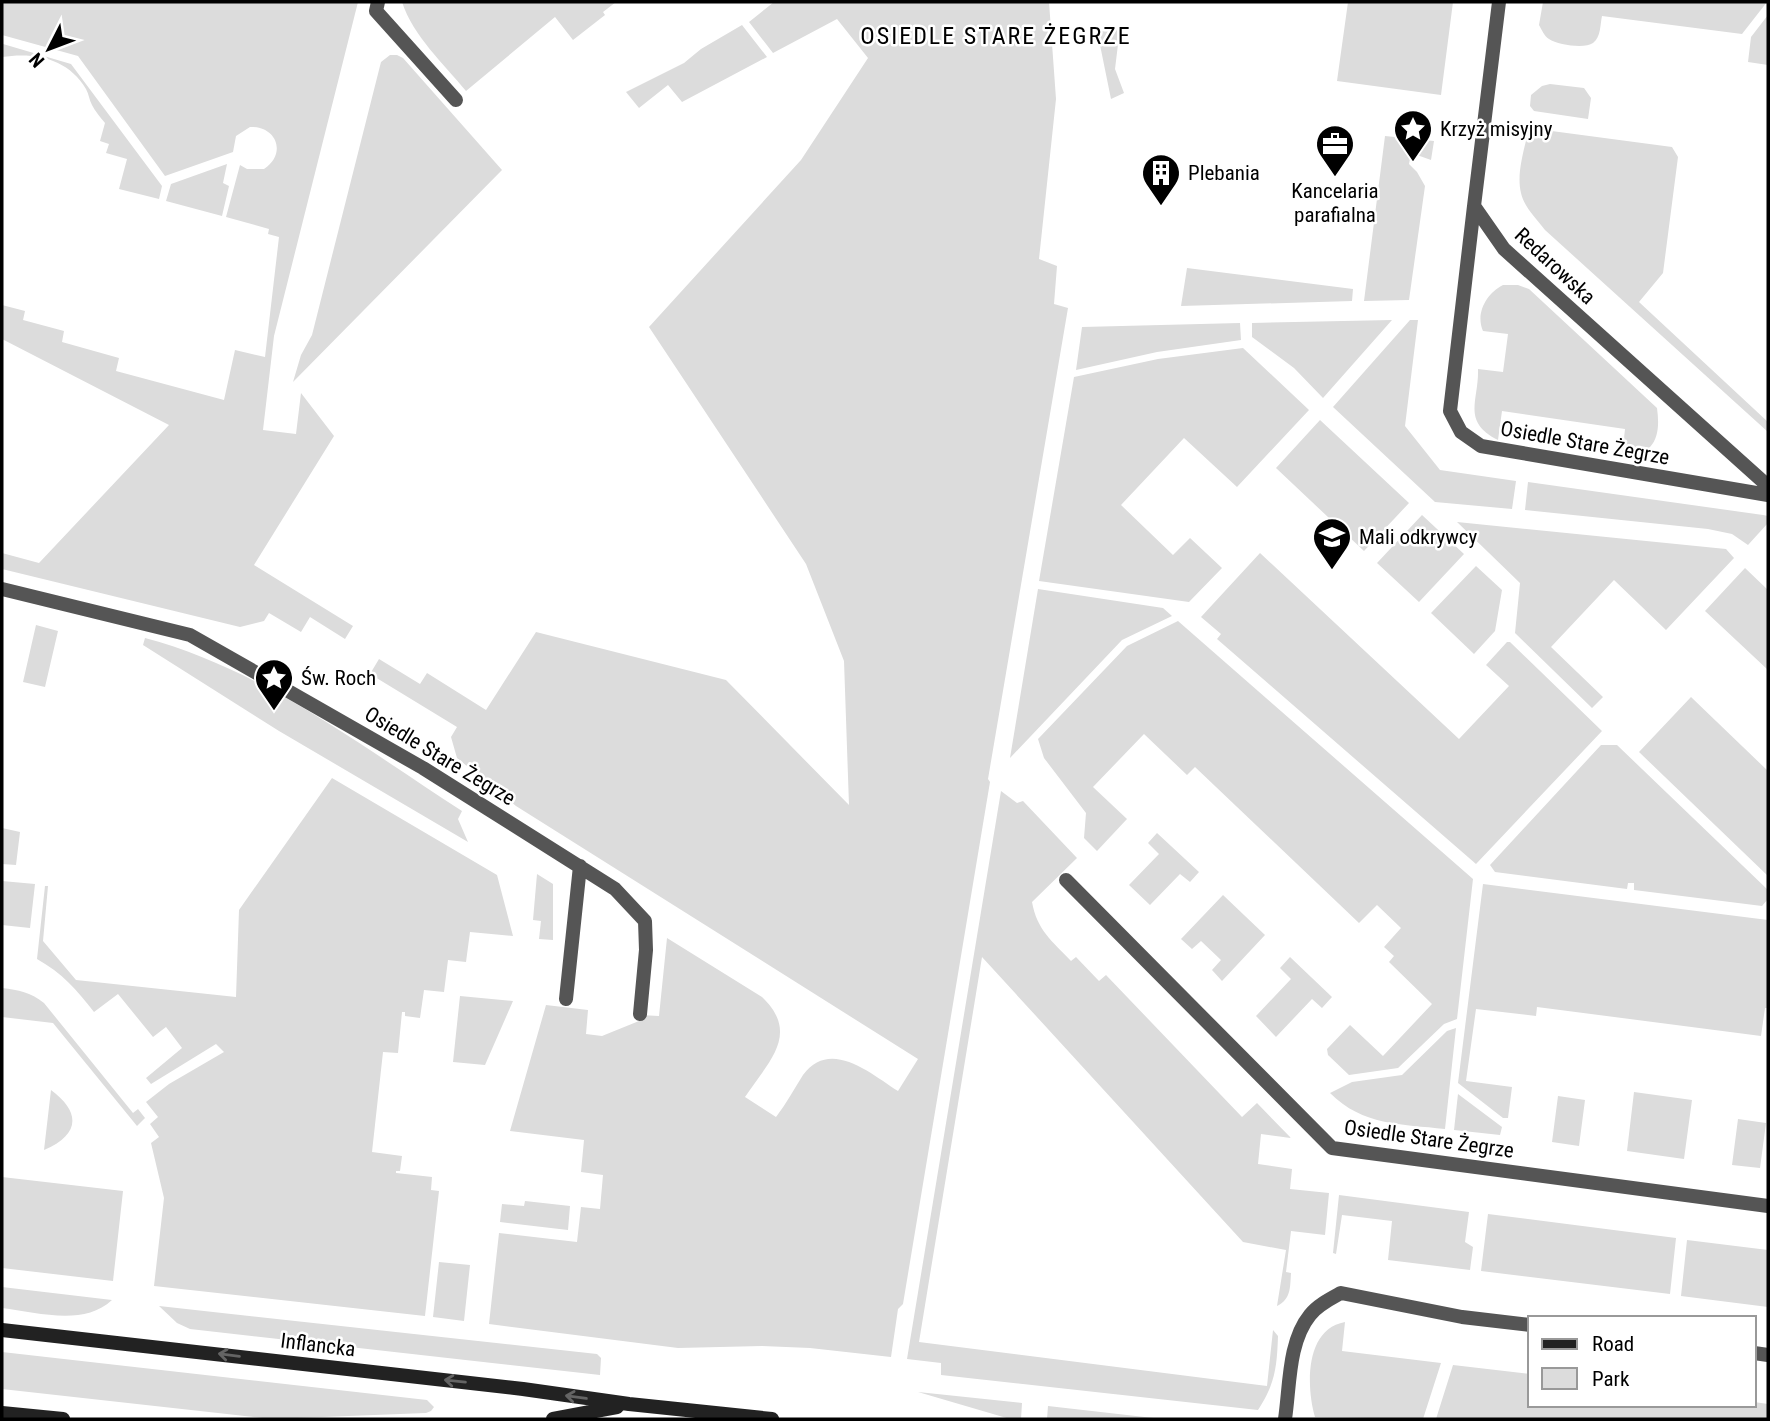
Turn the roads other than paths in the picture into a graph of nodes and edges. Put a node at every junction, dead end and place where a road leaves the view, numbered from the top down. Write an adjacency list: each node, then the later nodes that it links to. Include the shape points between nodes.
1 (378, 2): 3 (street, via 376,11)
2 (1499, 2): 4 (street)
3 (456, 100)
4 (1474, 206): 5 (street, Redarowska, via 1504,249); 6 (street, Osiedle Stare Żegrze, via 1450,411 1461,432 1481,446)
5 (1768, 486)
6 (1768, 495)
7 (2, 589): 8 (street, Osiedle Stare Żegrze, via 190,635 423,768)
8 (580, 866): 10 (street); 11 (street, Osiedle Stare Żegrze, via 615,889 645,921)
9 (1066, 880): 12 (street, Osiedle Stare Żegrze, via 1332,1148)
10 (566, 999)
11 (640, 1014)
12 (1768, 1206)
13 (1528, 1325): 21 (street, via 1341,1293 1311,1314 1297,1336)
14 (2, 1330): 15 (street, Inflancka, one-way to 14)
15 (629, 1404): 17 (street, Inflancka); 19 (street, Inflancka)
16 (2, 1413): 18 (street)
17 (710, 1416): 20 (street, Inflancka)
18 (63, 1419)
19 (553, 1419)
20 (772, 1419)
21 (1285, 1419)

